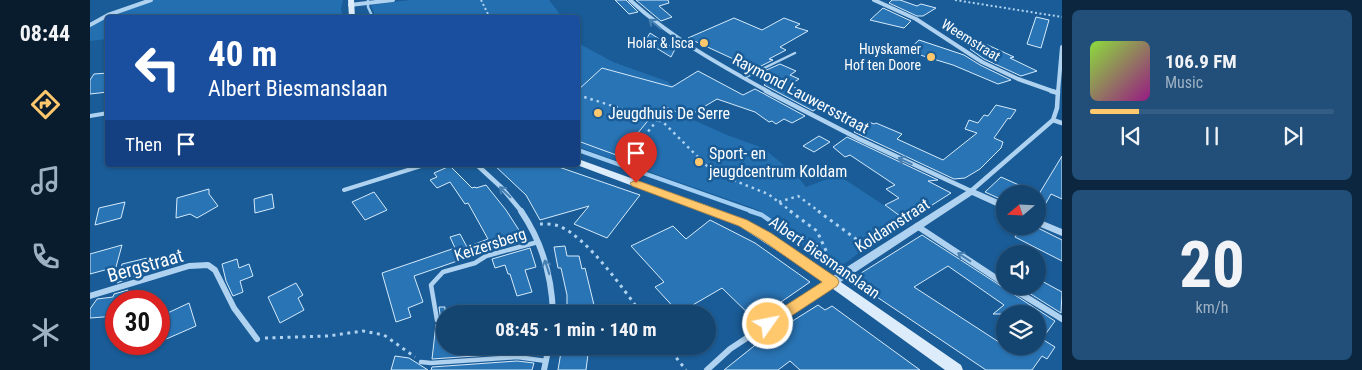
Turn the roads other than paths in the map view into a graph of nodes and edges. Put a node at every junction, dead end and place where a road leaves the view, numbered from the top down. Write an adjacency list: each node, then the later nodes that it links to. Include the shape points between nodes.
1 (151, 0): 6 (street)
2 (393, 0): 5 (street)
3 (630, 0): 11 (street, Raymond Lauwersstraat, one-way to 3, via 662,29)
4 (874, 0): 12 (street, Weemstraat, via 916,19 982,62)
5 (350, 3)
6 (108, 15)
7 (105, 17): 8 (street)
8 (90, 25)
9 (1062, 47): 12 (street)
10 (795, 53): 11 (lane)
11 (744, 78): 21 (street, Raymond Lauwersstraat, one-way to 11, via 830,125)
12 (1058, 93): 15 (street, via 1058,108)
13 (105, 114): 14 (lane)
14 (90, 116)
15 (1053, 120): 16 (street); 21 (street)
16 (1062, 124)
17 (580, 163): 28 (main road, Albert Biesmanslaan, via 743,223)
18 (418, 167): 20 (lane)
19 (479, 167): 26 (street, one-way to 19, via 530,223 511,197)
20 (344, 190)
21 (971, 191): 22 (street); 23 (street, Koldamstraat)
22 (996, 203)
23 (917, 226): 27 (street, one-way to 23); 28 (street, Koldamstraat)
24 (1046, 226): 25 (street)
25 (1062, 233)
26 (538, 242): 31 (street, one-way to 26, via 550,274); 32 (lane, Keizersberg, via 443,272 431,285)
27 (996, 278)
28 (832, 282): 39 (street, Koldamstraat, via 730,349); 40 (main road, Albert Biesmanslaan)
29 (1023, 295): 33 (street)
30 (90, 296): 34 (street, Bergstraat, via 189,266 208,265 215,270 234,308)
31 (552, 305)
32 (436, 314)
33 (1062, 319)
34 (257, 339)
35 (548, 355): 37 (street)
36 (422, 362): 37 (lane, via 432,364 517,357)
37 (546, 362): 38 (street)
38 (544, 370)
39 (707, 370)
40 (956, 370)

